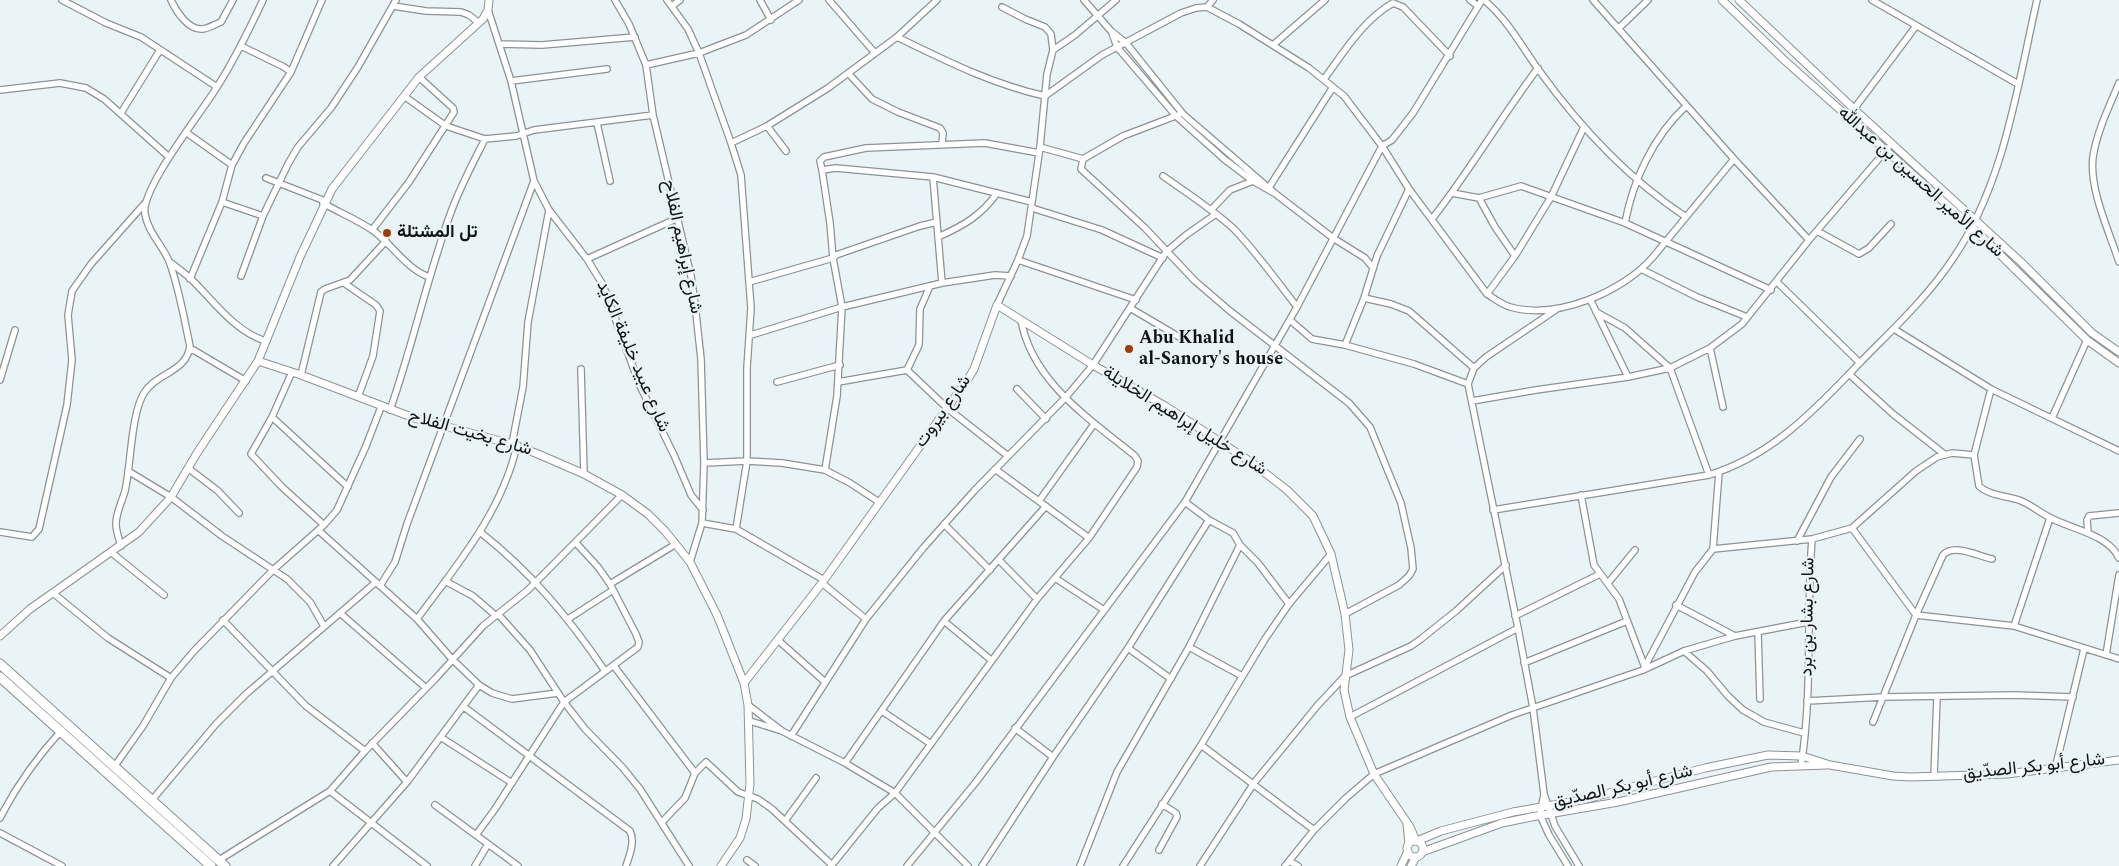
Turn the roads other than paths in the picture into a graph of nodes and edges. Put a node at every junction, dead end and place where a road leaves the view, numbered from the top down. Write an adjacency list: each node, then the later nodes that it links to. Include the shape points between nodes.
1 (62, 0): 44 (street, via 141,37)
2 (171, 0): 3 (street, via 184,20 202,29 221,22)
3 (233, 0)
4 (264, 0): 42 (street)
5 (322, 0): 54 (street)
6 (489, 0): 30 (street)
7 (615, 0): 37 (street, شارع إبراهيم الفلاح)
8 (667, 0): 27 (street)
9 (680, 0): 27 (street)
10 (760, 0): 32 (street)
11 (799, 0): 32 (street)
12 (829, 0): 47 (street)
13 (937, 0): 38 (street)
14 (1084, 0): 31 (street)
15 (1116, 0): 31 (street)
16 (1213, 0): 29 (street)
17 (1325, 0): 41 (street)
18 (1470, 0): 25 (street)
19 (1593, 0): 35 (street)
20 (1648, 0): 35 (street)
21 (1722, 0): 50 (street, شارع الأمير الحسين بن عبدالله)
22 (1739, 0): 46 (street, شارع الأمير الحسين بن عبدالله)
23 (1872, 0): 34 (street)
24 (2037, 0): 60 (street)
25 (1481, 2): 49 (street); 52 (street, via 1507,22)
26 (394, 3): 33 (street, via 426,11 461,12); 98 (street, via 331,108 298,147)
27 (672, 6): 48 (street)
28 (1002, 7): 45 (street, via 1045,27 1051,34)
29 (1207, 7): 40 (street, via 1181,13); 41 (street)
30 (488, 10): 33 (street); 39 (street, شارع عبيد خليفة الكايد)
31 (1098, 16): 36 (street); 45 (street)
32 (771, 20): 48 (street, via 746,35)
33 (479, 23): 56 (street)
34 (1916, 26): 60 (street); 67 (street)
35 (1619, 28): 66 (street)
36 (1111, 31): 40 (street); 43 (street)
37 (635, 37): 39 (street); 51 (street, شارع إبراهيم الفلاح)
38 (898, 37): 47 (street); 65 (street, via 978,76 1016,90)
39 (499, 44): 58 (street, شارع عبيد خليفة الكايد)
40 (1126, 44): 43 (street); 69 (street)
41 (1273, 45): 57 (street)
42 (241, 46): 54 (street); 62 (street)
43 (1117, 47): 65 (street, via 1102,54); 71 (street)
44 (160, 50): 62 (street); 68 (street)
45 (1053, 50): 65 (street, شارع بيروت)
46 (1791, 50): 50 (street); 67 (street, شارع الأمير الحسين بن عبدالله)
47 (875, 52): 55 (street)
48 (699, 53): 51 (street); 80 (street)
49 (1450, 56): 57 (street, via 1403,7 1394,3 1366,25); 82 (street, via 1405,124 1392,140)
50 (1783, 59): 85 (street, شارع الأمير الحسين بن عبدالله)
51 (646, 66): 70 (street, شارع إبراهيم الفلاح)
52 (1538, 68): 75 (street); 102 (street, via 1506,110)
53 (606, 69): 58 (street)
54 (291, 72): 89 (street)
55 (848, 73): 74 (street); 81 (street, via 872,98 940,128)
56 (419, 77): 64 (street); 73 (street, via 453,108)
57 (1324, 79): 61 (street)
58 (511, 81): 77 (street, شارع عبيد خليفة الكايد)
59 (2119, 83): 135 (street, via 2093,157 2094,180)
60 (2018, 84): 115 (street, via 1996,169)
61 (1333, 86): 82 (street); 99 (street)
62 (217, 87): 76 (street)
63 (0, 90): 68 (street, via 70,84 86,88)
64 (404, 96): 73 (street); 107 (street)
65 (1045, 96): 83 (street, شارع بيروت)
66 (1686, 106): 88 (street); 94 (street, via 1664,130)
67 (1854, 109): 79 (street, شارع الأمير الحسين بن عبدالله)
68 (121, 113): 86 (street)
69 (1183, 114): 71 (street); 99 (street)
70 (653, 115): 72 (street); 112 (street, شارع إبراهيم الفلاح)
71 (1176, 116): 87 (street, via 1123,136); 97 (street)
72 (597, 123): 77 (street); 96 (street)
73 (446, 126): 78 (street); 120 (street)
74 (768, 126): 80 (street); 84 (street)
75 (1584, 126): 94 (street); 103 (street)
76 (187, 133): 86 (street); 89 (street)
77 (524, 134): 78 (street); 95 (street, شارع عبيد خليفة الكايد)
78 (485, 139): 140 (street, via 451,212)
79 (1892, 142): 85 (street); 115 (street, شارع الأمير الحسين بن عبدالله)
80 (731, 143): 142 (street, via 742,183)
81 (942, 144): 83 (street, via 984,142); 90 (street, via 847,151 821,159)
82 (1382, 146): 100 (street); 123 (street)
83 (1039, 150): 87 (street); 108 (street, شارع بيروت)
84 (786, 151)
85 (1885, 151): 119 (street, شارع الأمير الحسين بن عبدالله); 121 (street)
86 (169, 157): 105 (street)
87 (1083, 159): 127 (street, via 1081,169 1145,228)
88 (1734, 159): 113 (street); 124 (street)
89 (232, 165): 106 (street)
90 (822, 170): 92 (street, via 836,168); 130 (street)
91 (1163, 176): 110 (street)
92 (933, 177): 101 (street); 116 (street)
93 (266, 178): 98 (street)
94 (1636, 180): 113 (street); 117 (street)
95 (534, 181): 109 (street, شارع عبيد خليفة الكايد); 203 (street)
96 (610, 181)
97 (1253, 181): 99 (street); 110 (street, via 1230,190)
98 (278, 183): 107 (street); 111 (street)
99 (1269, 189): 123 (street)
100 (1409, 189): 114 (street); 128 (street)
101 (997, 193): 108 (street); 122 (street, via 984,211)
102 (1452, 193): 104 (street); 114 (street)
103 (1551, 197): 104 (street, via 1518,186); 117 (street); 129 (street)
104 (1479, 198): 129 (street)
105 (147, 200): 134 (street, via 147,221); 240 (street, via 91,264 72,291 68,314 72,360 67,404 39,529 32,537)
106 (222, 202): 111 (street); 141 (street)
107 (324, 202): 120 (street); 166 (street)
108 (1032, 205): 127 (street); 133 (street, شارع بيروت, via 1027,236)
109 (549, 210): 132 (street, شارع عبيد خليفة الكايد); 206 (street, via 528,322)
110 (1214, 212): 127 (street); 154 (street, via 1246,243)
111 (263, 216): 138 (street)
112 (678, 218): 132 (street); 212 (street, شارع إبراهيم الفلاح, via 695,304 701,359)
113 (1686, 218): 126 (street)
114 (1432, 219): 148 (street)
115 (1976, 220): 119 (street); 171 (street, شارع الأمير الحسين بن عبدالله, via 2092,333)
116 (937, 222): 122 (street); 130 (street)
117 (1625, 223): 126 (street)
118 (1891, 224): 121 (street, via 1859,254)
119 (1972, 227): 161 (street, via 1952,261); 165 (street, شارع الأمير الحسين بن عبدالله)
120 (372, 230): 125 (street)
121 (1816, 231): 124 (street)
122 (938, 237): 143 (street)
123 (1333, 238): 131 (street); 154 (street)
124 (1809, 240): 144 (street)
125 (386, 241): 140 (street, via 413,268); 145 (street)
126 (1666, 242): 137 (street); 147 (street)
127 (1165, 255): 151 (street); 167 (street)
128 (1377, 256): 131 (street); 136 (street)
129 (1515, 256): 148 (street)
130 (832, 258): 142 (street); 153 (street)
131 (1365, 258): 136 (street)
132 (587, 259): 228 (street, شارع عبيد خليفة الكايد, via 603,285 640,386 692,495)
133 (1018, 260): 139 (street, شارع بيروت); 151 (street)
134 (169, 261): 141 (street); 169 (street)
135 (2119, 262)
136 (1373, 268): 149 (street)
137 (1643, 270): 150 (street, via 1620,286); 158 (street)
138 (241, 276)
139 (1011, 276): 143 (street); 152 (street, شارع بيروت)
140 (430, 277): 198 (street)
141 (190, 278): 166 (street, via 228,318)
142 (749, 282): 163 (street)
143 (942, 282): 146 (street)
144 (1777, 282): 147 (street); 173 (street)
145 (344, 283): 183 (street, via 325,289 318,297); 192 (street, via 376,305 380,312 373,356)
146 (930, 286): 153 (street); 180 (street, via 920,309 919,345)
147 (1771, 290): 158 (street)
148 (1487, 294): 156 (street, via 1497,301 1526,310)
149 (1364, 298): 168 (street); 177 (street, via 1409,311)
150 (1590, 299): 156 (street); 157 (street)
151 (1136, 300): 155 (street)
152 (997, 304): 159 (street, شارع خليل إبراهيم الخلايلة); 197 (street, شارع بيروت, via 974,369)
153 (842, 307): 163 (street); 176 (street)
154 (1297, 307): 160 (street)
155 (1130, 308): 164 (street); 175 (street)
156 (1559, 308): 177 (street)
157 (1596, 312): 178 (street, via 1625,328); 184 (street)
158 (1747, 317): 170 (street, via 1732,333)
159 (1021, 320): 175 (street, شارع خليل إبراهيم الخلايلة); 193 (street, via 1036,360)
160 (1290, 320): 167 (street); 168 (street, via 1309,338)
161 (1894, 329): 173 (street); 191 (street)
162 (15, 330): 185 (street)
163 (751, 335): 211 (street, via 747,368)
164 (1181, 338)
165 (2087, 340): 174 (street, شارع الأمير الحسين بن عبدالله); 200 (street)
166 (266, 341): 172 (street)
167 (1274, 344): 205 (street); 277 (street, via 1364,418 1401,503 1411,548 1412,572 1399,585)
168 (1345, 345): 189 (street, via 1414,364)
169 (190, 348): 186 (street); 216 (street, via 184,362 150,384 143,394)
170 (1710, 348): 178 (street); 196 (street)
171 (2119, 352)
172 (258, 361): 181 (street, شارع بخيت الفلاح); 186 (street)
173 (1860, 363): 182 (street)
174 (2119, 363)
175 (1093, 364): 193 (street); 205 (street, شارع خليل إبراهيم الخلايلة)
176 (840, 365): 187 (street); 188 (street)
177 (1474, 368): 189 (street)
178 (1670, 368): 184 (street); 219 (street)
179 (581, 369): 218 (street)
180 (907, 370): 188 (street); 197 (street)
181 (292, 372): 183 (street, شارع بخيت الفلاح); 199 (street)
182 (1849, 374): 208 (street); 217 (street, via 1785,436 1750,458)
183 (301, 375): 192 (street, شارع بخيت الفلاح)
184 (1628, 377): 194 (street)
185 (0, 380)
186 (246, 381): 213 (street)
187 (777, 382)
188 (838, 382): 215 (street)
189 (1468, 384): 194 (street)
190 (1017, 389): 201 (street)
191 (1991, 389): 200 (street); 209 (street)
192 (358, 397): 195 (street, شارع بخيت الفلاح)
193 (1066, 398): 201 (street); 202 (street)
194 (1472, 401): 229 (street)
195 (381, 407): 198 (street, شارع بخيت الفلاح); 220 (street)
196 (1723, 407)
197 (947, 408): 210 (street); 225 (street, شارع بيروت)
198 (390, 410): 203 (street, شارع بخيت الفلاح)
199 (272, 417): 220 (street); 236 (street, via 252,456)
200 (2052, 418): 207 (street)
201 (1046, 419): 210 (street)
202 (1094, 424): 224 (street); 243 (street, via 1134,456 1138,464)
203 (443, 427): 206 (street, شارع بخيت الفلاح); 268 (street, via 395,562)
204 (1860, 439): 245 (street, via 1831,477)
205 (1220, 442): 226 (street); 253 (street, شارع خليل إبراهيم الخلايلة, via 1259,467 1301,502 1313,516)
206 (515, 444): 218 (street, شارع بخيت الفلاح); 241 (street, via 512,468)
207 (2119, 451)
208 (1944, 454): 209 (street, شارع بشار بن برد); 237 (street, شارع بشار بن برد, via 1916,471)
209 (1974, 454): 232 (street, via 1980,488 2024,503)
210 (1008, 456): 214 (street)
211 (747, 461): 212 (street); 215 (street); 238 (street)
212 (704, 463): 228 (street, شارع إبراهيم الفلاح)
213 (188, 468): 223 (street); 230 (street, via 218,491)
214 (996, 469): 224 (street); 235 (street)
215 (825, 470): 225 (street)
216 (128, 471): 223 (street); 249 (street, via 116,522)
217 (1718, 472): 219 (street); 250 (street)
218 (584, 474): 221 (street, شارع بخيت الفلاح)
219 (1709, 475): 222 (street)
220 (348, 487): 236 (street, via 337,510)
221 (622, 495): 246 (street); 247 (street, شارع بخيت الفلاح, via 648,514)
222 (1582, 495): 229 (street); 261 (street, via 1594,565)
223 (171, 498): 249 (street, via 147,525); 259 (street)
224 (1039, 501): 227 (street)
225 (879, 502): 264 (street, شارع بيروت)
226 (1185, 502): 233 (street); 275 (street)
227 (1046, 506): 243 (street); 256 (street)
228 (703, 510): 234 (street, شارع إبراهيم الفلاح)
229 (1493, 510): 258 (street)
230 (239, 513)
231 (2119, 513): 242 (street, via 2089,516)
232 (2050, 518): 242 (street); 289 (street)
233 (1209, 520): 248 (street, via 1233,533); 296 (street)
234 (702, 523): 238 (street); 257 (street, شارع إبراهيم الفلاح)
235 (944, 524): 260 (street); 283 (street)
236 (324, 525): 239 (street)
237 (1852, 528): 244 (street, شارع بشار بن برد); 279 (street)
238 (736, 529): 264 (street)
239 (318, 530): 259 (street); 268 (street)
240 (0, 532)
241 (480, 532): 265 (street); 266 (street)
242 (2088, 533): 254 (street, via 2113,548)
243 (1089, 538): 263 (street)
244 (1812, 539): 245 (street); 287 (street, شارع بشار بن برد)
245 (1796, 540): 250 (street)
246 (576, 543): 266 (street); 269 (street)
247 (676, 544): 257 (street, شارع بخيت الفلاح); 269 (street)
248 (1240, 545): 273 (street); 295 (street)
249 (121, 546): 252 (street)
250 (1713, 549): 274 (street, via 1695,572)
251 (1635, 550): 267 (street)
252 (112, 553): 270 (street); 271 (street)
253 (1331, 554): 273 (street); 277 (street, شارع خليل إبراهيم الخلايلة)
254 (2119, 558)
255 (1992, 559): 279 (street, via 1955,549 1945,553)
256 (999, 560): 260 (street); 272 (street)
257 (690, 562): 315 (street, شارع بخيت الفلاح, via 717,615)
258 (1506, 565): 280 (street); 310 (street, via 1456,611 1411,646)
259 (273, 570): 284 (street); 288 (street, via 310,602)
260 (990, 570): 286 (street)
261 (1600, 574): 267 (street); 280 (street)
262 (2119, 575): 299 (street)
263 (1055, 578): 272 (street); 275 (street)
264 (823, 581): 283 (street); 294 (street, شارع بيروت)
265 (445, 582): 278 (street, via 473,596); 281 (street)
266 (536, 582): 278 (street); 282 (street)
267 (1608, 583): 285 (street, via 1619,599)
268 (378, 584): 276 (street); 281 (street)
269 (611, 587): 282 (street); 305 (street, via 639,642 635,651)
270 (53, 593): 292 (street); 312 (street, via 108,638)
271 (164, 595)
272 (1037, 599): 302 (street)
273 (1289, 604): 309 (street)
274 (1676, 606): 293 (street); 306 (street)
275 (1104, 610): 332 (street)
276 (340, 614): 288 (street); 317 (street)
277 (1345, 614): 310 (street, شارع خليل إبراهيم الخلايلة, via 1349,650)
278 (496, 615): 301 (street); 318 (street, via 530,650)
279 (1916, 615): 289 (street); 319 (street)
280 (1516, 616): 290 (street)
281 (417, 619): 301 (street)
282 (568, 619): 308 (street)
283 (866, 619): 314 (street)
284 (223, 620): 307 (street); 312 (street)
285 (1627, 621): 303 (street); 306 (street)
286 (944, 622): 302 (street); 328 (street)
287 (1808, 622): 291 (street); 323 (street, شارع بشار بن برد)
288 (324, 626): 307 (street)
289 (2014, 626): 297 (street)
290 (1518, 628): 303 (street); 329 (street)
291 (1758, 632): 293 (street); 322 (street)
292 (0, 636)
293 (1735, 636): 298 (street)
294 (779, 641): 314 (street); 315 (street, شارع بيروت)
295 (1189, 647): 309 (street); 313 (street)
296 (1128, 648): 313 (street); 344 (street)
297 (2084, 649): 299 (street); 321 (street)
298 (1684, 652): 306 (street); 335 (street, via 1707,671 1743,710 1764,722)
299 (2106, 655): 300 (street)
300 (2119, 659)
301 (452, 660): 316 (street); 317 (street)
302 (991, 660): 339 (street)
303 (1524, 663): 327 (street)
304 (0, 664): 349 (main road)
305 (614, 666): 308 (street); 351 (street)
306 (1644, 667): 327 (street)
307 (273, 670): 341 (street, via 306,706); 362 (street, via 224,716)
308 (605, 671): 324 (street)
309 (1242, 676): 340 (street)
310 (1345, 676): 329 (street, شارع خليل إبراهيم الخلايلة, via 1345,698); 357 (street)
311 (0, 677): 333 (main road)
312 (172, 678): 349 (street)
313 (1171, 679): 397 (street, via 1112,784)
314 (825, 682): 336 (street)
315 (744, 683): 325 (street, شارع بخيت الفلاح)
316 (479, 685): 318 (street, via 512,699); 326 (street)
317 (426, 688): 338 (street)
318 (558, 693): 324 (street)
319 (1883, 697): 320 (street); 323 (street); 331 (street)
320 (1937, 697): 321 (street); 353 (street)
321 (2073, 697): 350 (street)
322 (1760, 699)
323 (1808, 701): 335 (street, شارع بشار بن برد)
324 (564, 702): 342 (street); 370 (street, via 623,768)
325 (748, 705): 330 (street, شارع بخيت الفلاح); 334 (street)
326 (464, 707): 337 (street); 342 (street)
327 (1532, 708): 352 (street); 360 (street)
328 (882, 711): 339 (street); 346 (street)
329 (1350, 717): 352 (street, شارع خليل إبراهيم الخلايلة)
330 (750, 721): 334 (street); 361 (street, شارع بخيت الفلاح)
331 (1873, 722)
332 (1015, 728): 344 (street); 373 (street)
333 (62, 730): 367 (street, via 35,760); 375 (main road)
334 (782, 731): 336 (street)
335 (1804, 732): 343 (street, شارع بشار بن برد)
336 (791, 736): 346 (street)
337 (442, 738): 355 (street); 356 (street)
338 (372, 743): 341 (street); 355 (street)
339 (931, 744): 359 (street)
340 (1201, 745): 357 (street); 363 (street)
341 (365, 751): 358 (street)
342 (529, 756): 356 (street); 389 (street, via 630,830 632,850)
343 (1802, 756): 347 (street, شارع أبو بكر الصدّيق); 348 (street, شارع بشار بن برد); 365 (street, شارع أبو بكر الصدّيق, via 1774,755 1739,760)
344 (1053, 757): 396 (street)
345 (2119, 760): 350 (street, شارع أبو بكر الصدّيق)
346 (845, 763): 359 (street)
347 (1830, 765): 348 (street, شارع أبو بكر الصدّيق); 353 (street, شارع أبو بكر الصدّيق, via 1893,776)
348 (1801, 766): 368 (street, شارع أبو بكر الصدّيق, via 1749,771 1618,802)
349 (114, 767): 362 (main road)
350 (2055, 769): 353 (street, شارع أبو بكر الصدّيق)
351 (695, 773): 361 (street, via 704,763 709,763 738,792); 370 (street, via 684,798)
352 (1374, 774): 372 (street); 378 (street, شارع خليل إبراهيم الخلايلة, via 1407,823)
353 (1934, 776)
354 (816, 778): 369 (street)
355 (407, 782): 371 (street)
356 (512, 783): 376 (street)
357 (1254, 783): 372 (street); 399 (street)
358 (330, 791): 371 (street); 382 (street)
359 (895, 793): 373 (street); 393 (street, via 878,808)
360 (1544, 794): 365 (street); 366 (street)
361 (750, 796): 369 (street, via 763,802); 391 (street, شارع بخيت الفلاح, via 744,828)
362 (152, 800): 375 (main road)
363 (1162, 804): 379 (street, via 1176,813 1177,818); 398 (street)
364 (435, 805): 376 (street)
365 (1549, 806): 366 (street, شارع أبو بكر الصدّيق); 368 (street)
366 (1540, 811): 368 (street, شارع أبو بكر الصدّيق); 378 (street, شارع أبو بكر الصدّيق, via 1465,824 1428,835); 380 (street, شارع أبو بكر الصدّيق); 403 (street)
367 (1, 813)
368 (1550, 814): 404 (street)
369 (785, 821): 393 (street)
370 (662, 822): 390 (street)
371 (372, 824): 385 (street); 386 (street)
372 (1314, 830): 383 (street)
373 (936, 832): 394 (street); 395 (street)
374 (0, 833): 384 (street)
375 (182, 833): 382 (main road)
376 (476, 835): 377 (street)
377 (488, 844): 387 (street); 388 (street)
378 (1412, 844): 380 (street, via 1411,856); 380 (street, شارع خليل إبراهيم الخلايلة, via 1422,844); 401 (street)
379 (1160, 850)
380 (1419, 854): 402 (street)
381 (748, 860): 392 (street)
382 (218, 864)
383 (1287, 864): 400 (street)
384 (62, 866)
385 (333, 866)
386 (427, 866)
387 (475, 866)
388 (518, 866)
389 (626, 866)
390 (689, 866)
391 (721, 866)
392 (756, 866)
393 (831, 866)
394 (908, 866)
395 (968, 866)
396 (982, 866)
397 (1080, 866)
398 (1123, 866)
399 (1200, 866)
400 (1298, 866)
401 (1401, 866)
402 (1411, 866)
403 (1568, 866)
404 (1579, 866)

